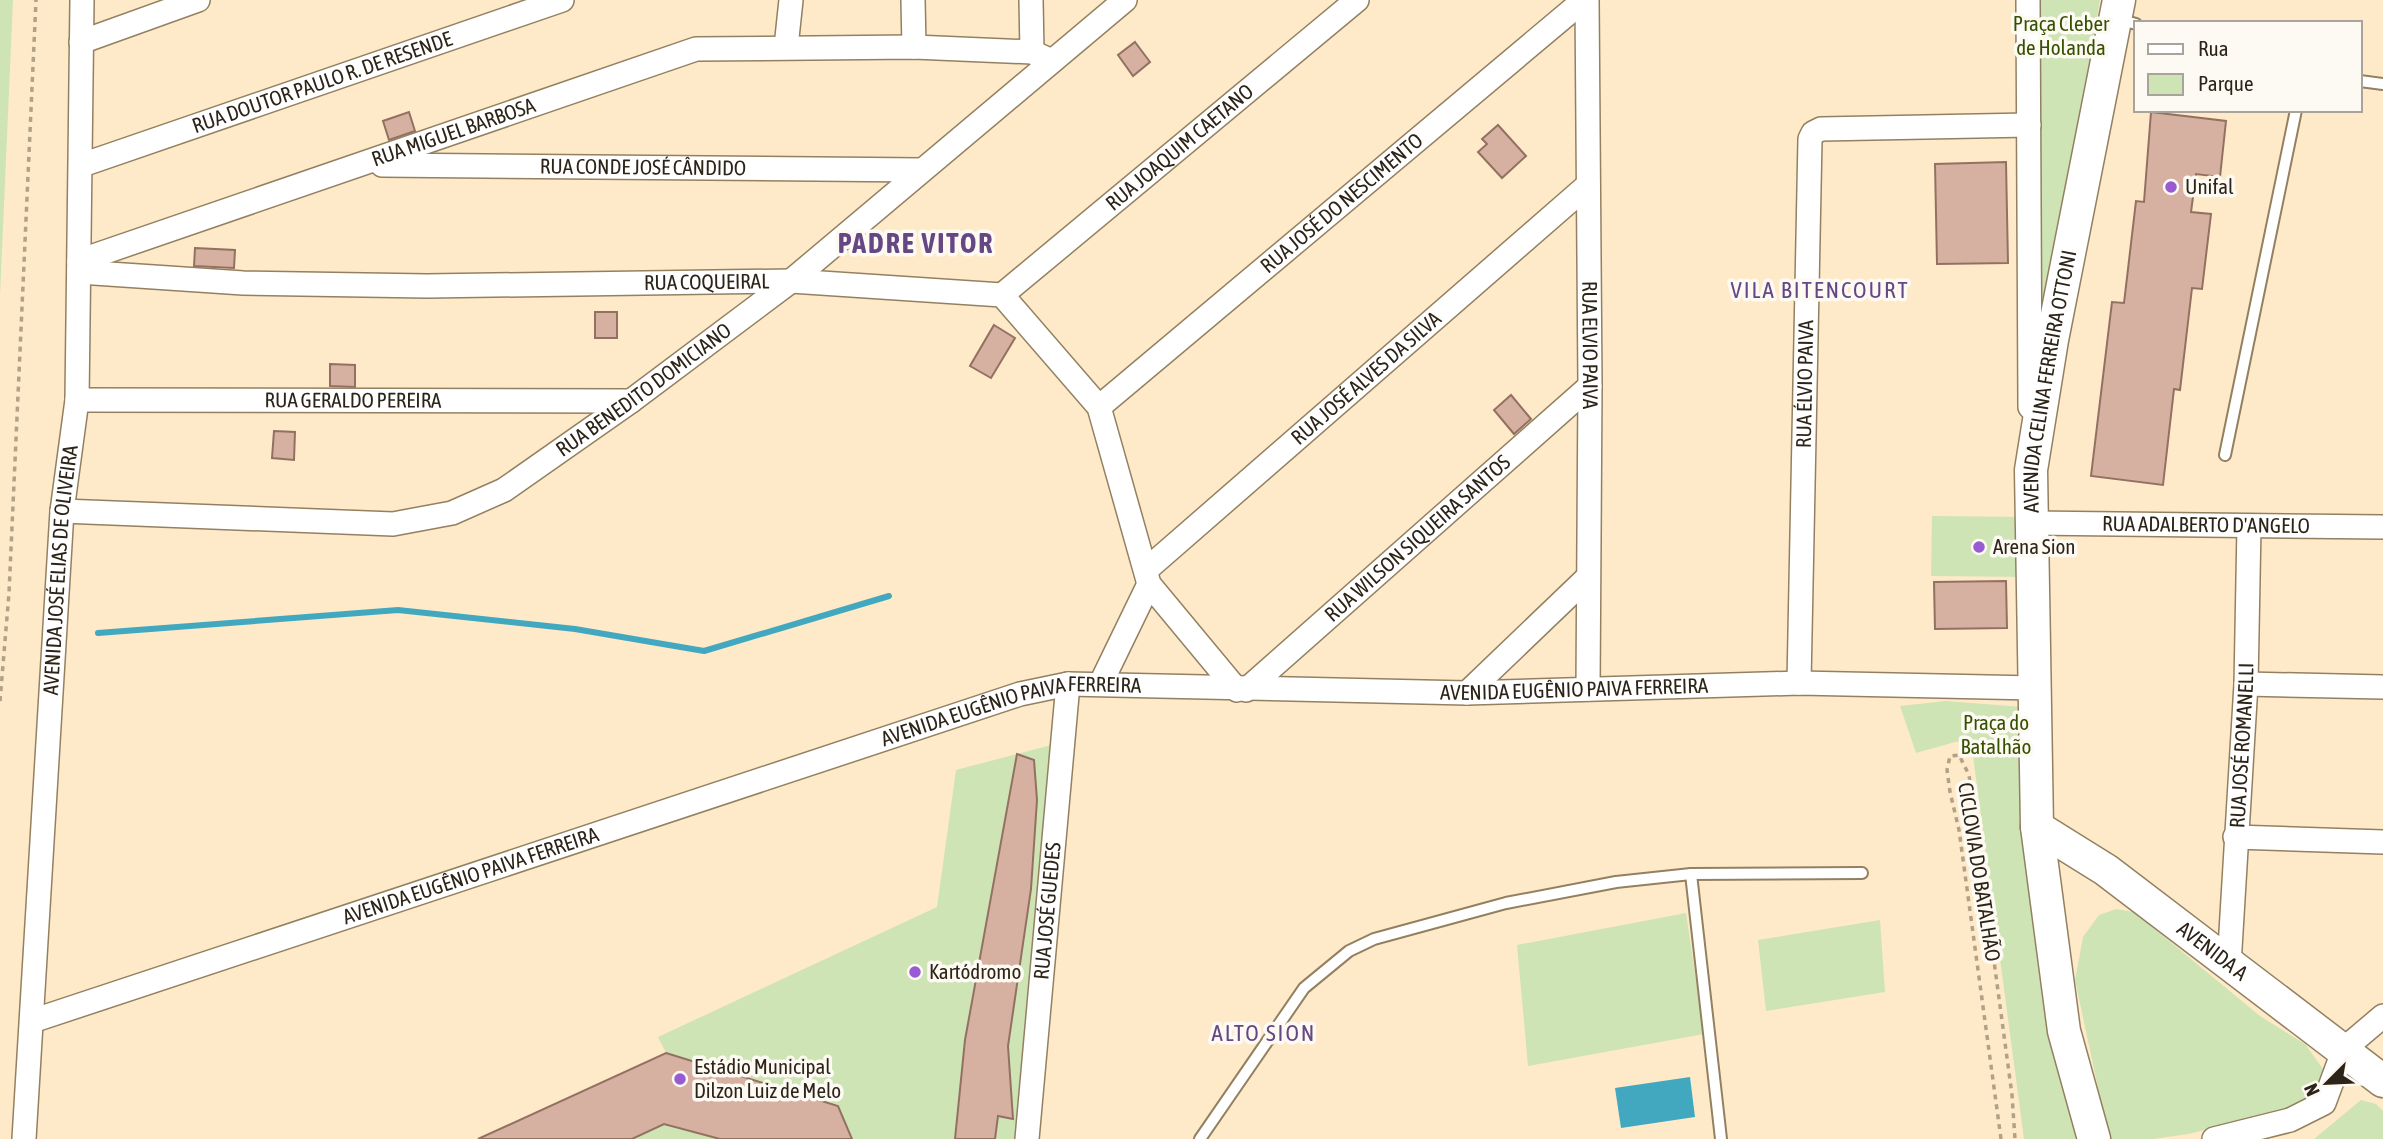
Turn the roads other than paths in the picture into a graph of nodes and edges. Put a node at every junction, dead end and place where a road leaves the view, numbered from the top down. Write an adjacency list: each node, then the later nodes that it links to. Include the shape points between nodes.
1 (82, 0): 12 (street, AVENIDA JOSÉ ELIAS DE OLIVEIRA)
2 (198, 0): 12 (street)
3 (562, 0): 20 (street, RUA DOUTOR PAULO R. DE RESENDE)
4 (791, 0): 13 (street)
5 (913, 0): 14 (street)
6 (1031, 0): 15 (street)
7 (1125, 0): 15 (street, RUA BENEDITO DOMICIANO)
8 (1357, 0): 26 (street, RUA JOAQUIM CAETANO)
9 (1586, 0): 23 (street, RUA ELVIO PAIVA); 30 (street, RUA JOSÉ DO NESCIMENTO)
10 (2028, 0): 19 (street)
11 (2124, 14): 32 (street, AVENIDA CELINA FERREIRA OTTONI, via 2052,340)
12 (81, 42): 20 (street, AVENIDA JOSÉ ELIAS DE OLIVEIRA)
13 (786, 47): 14 (street, RUA MIGUEL BARBOSA); 21 (street, RUA MIGUEL BARBOSA, via 695,50)
14 (914, 47): 15 (street, RUA MIGUEL BARBOSA)
15 (1042, 56): 22 (street, RUA BENEDITO DOMICIANO)
16 (2362, 81): 17 (lane)
17 (2383, 84)
18 (2296, 112): 31 (lane)
19 (2029, 125): 32 (street); 40 (street, RUA ÉLVIO PAIVA, via 1821,129 1810,139)
20 (82, 165): 24 (street, AVENIDA JOSÉ ELIAS DE OLIVEIRA)
21 (365, 165): 22 (street, RUA CONDE JOSÉ CÂNDIDO); 24 (street, RUA MIGUEL BARBOSA)
22 (922, 170): 25 (street, RUA BENEDITO DOMICIANO)
23 (1588, 185): 27 (street, RUA ELVIO PAIVA); 37 (street, RUA JOSÉ ALVES DA SILVA)
24 (79, 267): 25 (street, RUA COQUEIRAL, via 243,283 427,286); 28 (street, AVENIDA JOSÉ ELIAS DE OLIVEIRA)
25 (791, 281): 26 (street, RUA COQUEIRAL); 29 (street, RUA BENEDITO DOMICIANO)
26 (1002, 295): 30 (street)
27 (1590, 386): 38 (street, RUA ELVIO PAIVA); 46 (street, RUA WILSON SIQUEIRA SANTOS)
28 (77, 400): 29 (street, RUA GERALDO PEREIRA); 33 (street, AVENIDA JOSÉ ELIAS DE OLIVEIRA)
29 (631, 401): 33 (street, RUA BENEDITO DOMICIANO, via 504,491 452,513 416,520 393,524)
30 (1099, 407): 37 (street)
31 (2225, 454)
32 (2031, 470): 34 (street, AVENIDA CELINA FERREIRA OTTONI)
33 (62, 511): 55 (street, AVENIDA JOSÉ ELIAS DE OLIVEIRA)
34 (2031, 523): 35 (street, RUA ADALBERTO D'ANGELO); 45 (street, AVENIDA CELINA FERREIRA OTTONI)
35 (2249, 526): 36 (street, RUA ADALBERTO D'ANGELO); 42 (street, RUA JOSÉ ROMANELLI)
36 (2383, 527)
37 (1147, 577): 39 (street); 46 (street)
38 (1587, 578): 44 (street, RUA ELVIO PAIVA); 47 (street)
39 (1101, 683): 41 (street, AVENIDA EUGÊNIO PAIVA FERREIRA); 46 (street, AVENIDA EUGÊNIO PAIVA FERREIRA)
40 (1799, 683): 44 (street, AVENIDA EUGÊNIO PAIVA FERREIRA); 45 (street, AVENIDA EUGÊNIO PAIVA FERREIRA)
41 (1068, 684): 55 (street, AVENIDA EUGÊNIO PAIVA FERREIRA, via 1020,694); 59 (street, RUA JOSÉ GUEDES)
42 (2246, 684): 43 (street); 49 (street, RUA JOSÉ ROMANELLI)
43 (2383, 687)
44 (1588, 688): 47 (street, AVENIDA EUGÊNIO PAIVA FERREIRA)
45 (2034, 688): 48 (street, AVENIDA CELINA FERREIRA OTTONI)
46 (1241, 690): 47 (street, AVENIDA EUGÊNIO PAIVA FERREIRA)
47 (1467, 693)
48 (2037, 827): 53 (street, AVENIDA A, via 2106,870); 62 (street, AVENIDA CELINA FERREIRA OTTONI, via 2064,1031)
49 (2235, 837): 50 (street); 53 (street, RUA JOSÉ ROMANELLI)
50 (2383, 842)
51 (1862, 873): 52 (lane)
52 (1691, 874): 60 (lane, via 1616,882 1506,903 1374,939 1349,951 1304,988); 61 (lane)
53 (2229, 965): 56 (street, AVENIDA A)
54 (2383, 1016): 56 (street)
55 (33, 1021): 58 (street, AVENIDA JOSÉ ELIAS DE OLIVEIRA)
56 (2344, 1049): 57 (street, AVENIDA A); 63 (street, via 2324,1103 2290,1120)
57 (2383, 1080)
58 (24, 1139)
59 (1027, 1139)
60 (1200, 1139)
61 (1721, 1139)
62 (2094, 1139)
63 (2214, 1139)

